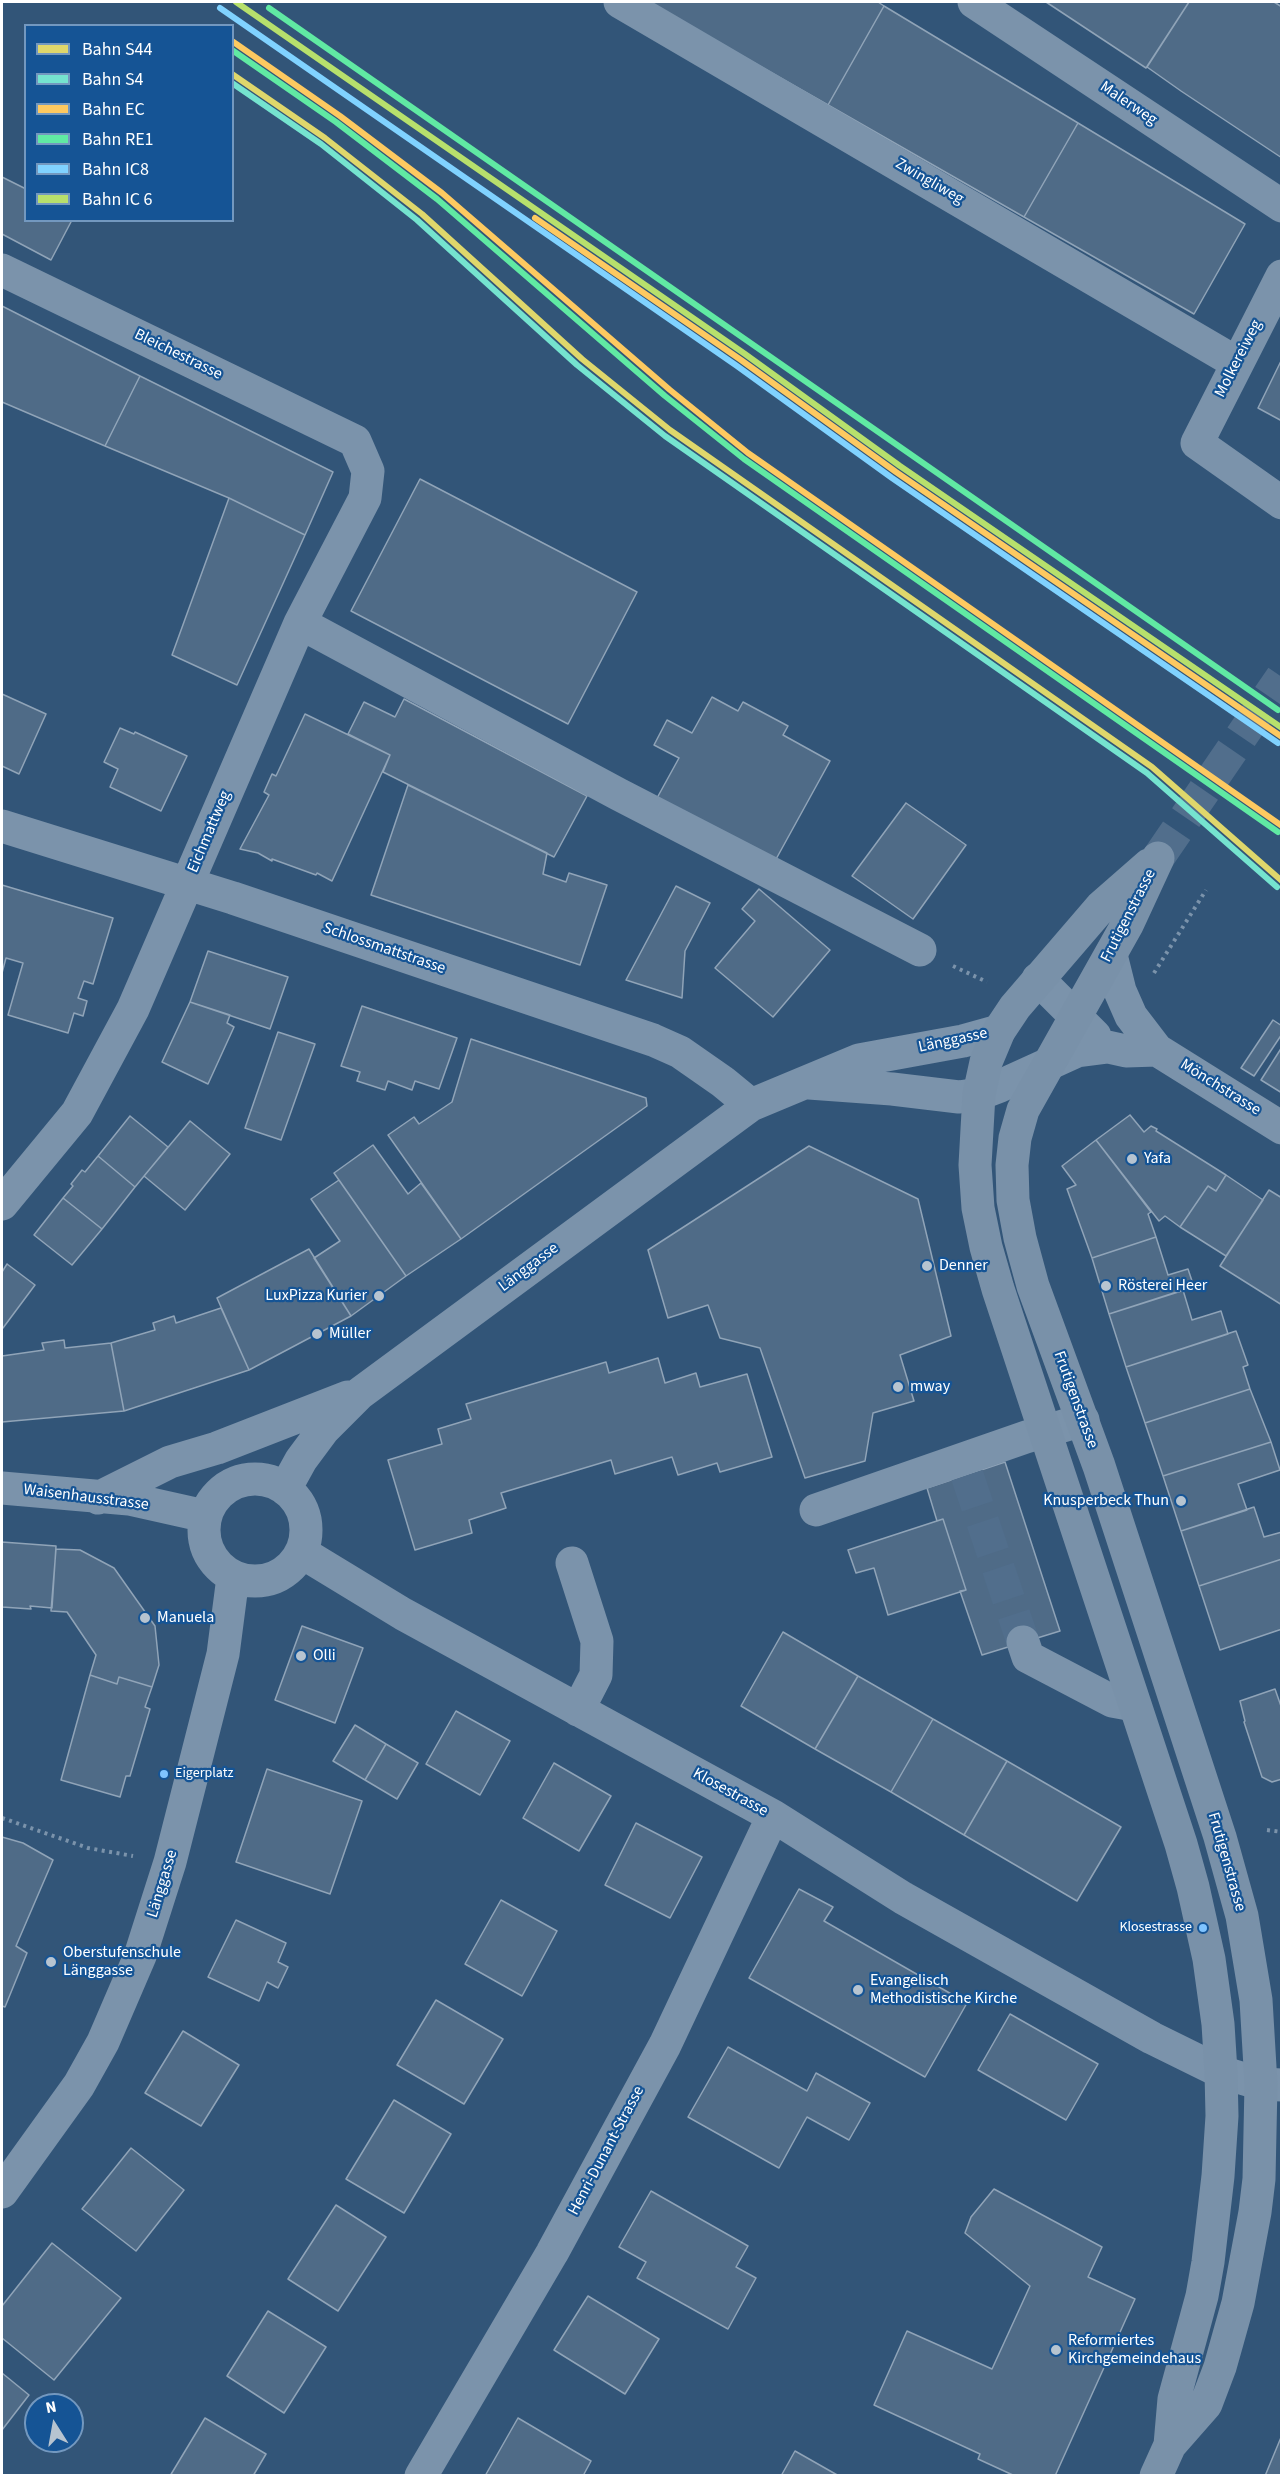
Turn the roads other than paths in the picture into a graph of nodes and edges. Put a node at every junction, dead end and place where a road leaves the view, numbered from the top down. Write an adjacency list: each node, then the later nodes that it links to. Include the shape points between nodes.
1 (620, 2): 6 (street, Zwingliweg)
2 (974, 2): 3 (street, Malerweg)
3 (1281, 206)
4 (2, 270): 7 (street, Bleichestrasse)
5 (1281, 276): 6 (street, Molkereiweg)
6 (1237, 363): 8 (street, Molkereiweg, via 1197,443)
7 (354, 441): 9 (street, Eichmattweg, via 368,471 365,498)
8 (1281, 503)
9 (300, 623): 11 (street, Eichmattweg); 12 (street)
10 (2, 826): 11 (street, Schlossmattstrasse)
11 (189, 883): 22 (street, Schlossmattstrasse, via 653,1040 680,1052); 24 (street, Eichmattweg, via 92,1090)
12 (920, 950)
13 (1111, 955): 14 (main road, Frutigenstrasse, via 1158,858 1101,907); 15 (main road, Frutigenstrasse); 18 (street, Mönchstrasse, via 1131,1016)
14 (1038, 979): 15 (street); 16 (main road, Frutigenstrasse)
15 (1074, 1017): 17 (street); 19 (main road, Frutigenstrasse)
16 (999, 1031): 20 (street, Länggasse, via 859,1060); 21 (main road, Frutigenstrasse)
17 (1108, 1047): 18 (street); 19 (street, via 1077,1051)
18 (1157, 1050): 23 (street, Mönchstrasse)
19 (1047, 1064): 21 (street, Länggasse); 26 (main road, Frutigenstrasse, via 1023,1110 1015,1138 1013,1200 1033,1286)
20 (805, 1083): 21 (street, Länggasse, via 959,1097); 22 (street, Länggasse)
21 (978, 1094): 27 (main road, Frutigenstrasse, via 976,1186 986,1247)
22 (751, 1105): 25 (street, Länggasse)
23 (1281, 1128)
24 (2, 1204)
25 (359, 1394): 29 (street, Länggasse, via 324,1429); 30 (street, via 170,1462)
26 (1083, 1420): 27 (street); 41 (main road, Frutigenstrasse, via 1236,1890)
27 (1045, 1431): 31 (street, via 964,1467); 37 (main road, Frutigenstrasse)
28 (2, 1488): 30 (street, Waisenhausstrasse)
29 (285, 1489): 32 (street, via 270,1481 238,1482 212,1501); 33 (street, via 295,1498 306,1524)
30 (98, 1498): 32 (street, Waisenhausstrasse, via 129,1499)
31 (816, 1510)
32 (205, 1516): 35 (street, via 205,1545 211,1558)
33 (301, 1552): 35 (street, via 294,1563 273,1578 260,1582); 38 (street, Klosestrasse, via 403,1614)
34 (572, 1563): 38 (street, via 597,1641 596,1675)
35 (233, 1577): 42 (street, Länggasse, via 222,1654 170,1862 140,1956 104,2042 67,2102)
36 (1023, 1642): 37 (street, via 1028,1657 1112,1701)
37 (1134, 1705): 40 (main road, Frutigenstrasse, via 1181,1844 1203,1928)
38 (578, 1710): 39 (street, Klosestrasse)
39 (772, 1816): 40 (street, Klosestrasse, via 903,1898 1152,2038); 44 (street, Henri-Dunant-Strasse, via 665,2045 552,2253)
40 (1221, 2072): 41 (street, Klosestrasse); 43 (main road, Frutigenstrasse, via 1221,2146 1215,2218 1202,2296 1174,2399)
41 (1271, 2085): 43 (main road, Frutigenstrasse, via 1255,2212 1238,2302 1220,2367 1206,2404)
42 (2, 2192)
43 (1170, 2445): 45 (main road, Frutigenstrasse)
44 (421, 2475)
45 (1156, 2475)

